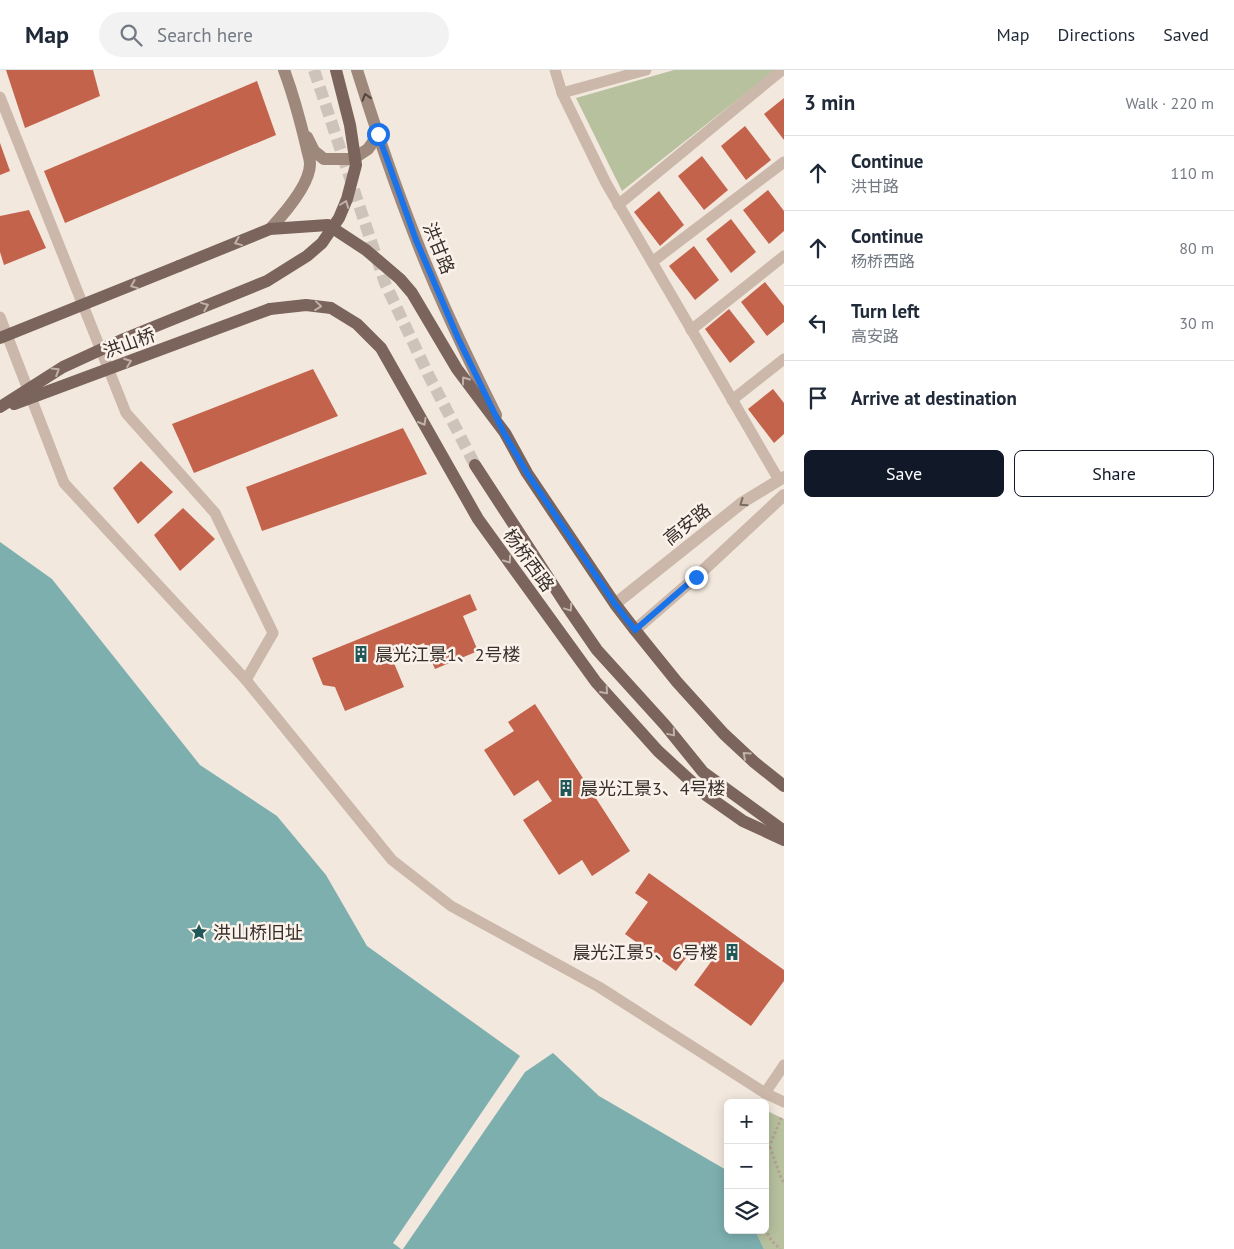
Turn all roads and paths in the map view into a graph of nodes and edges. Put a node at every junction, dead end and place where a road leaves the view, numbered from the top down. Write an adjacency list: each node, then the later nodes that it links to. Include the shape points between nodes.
1 (284, 70): 9 (main road)
2 (336, 70): 22 (main road, one-way to 2, bridge, via 63,367 267,281 322,243 339,218 356,165)
3 (357, 70): 10 (main road, 洪甘路, one-way to 3)
4 (555, 70): 7 (lane)
5 (646, 70): 7 (lane)
6 (782, 70): 12 (lane)
7 (562, 93): 12 (lane)
8 (0, 97): 29 (lane, via 126,412 214,513 273,633)
9 (302, 129): 10 (main road, via 314,151 324,159 353,159 368,149); 13 (main road, via 310,164 305,181)
10 (378, 134): 23 (main road, 洪甘路, via 416,240)
11 (784, 162): 15 (lane)
12 (618, 205): 15 (lane)
13 (270, 230): 19 (main road, one-way to 19, bridge); 23 (main road, one-way to 13, via 400,279 366,250 328,225)
14 (784, 256): 18 (lane)
15 (652, 262): 18 (lane)
16 (270, 309): 22 (main road, 洪山桥, one-way to 16, bridge); 32 (main road, 杨桥西路, one-way to 32, via 306,305 331,308 357,324 381,348 478,519 596,682 658,751 706,795 743,821)
17 (0, 317): 29 (lane, via 64,483)
18 (691, 330): 21 (lane)
19 (0, 338)
20 (784, 359): 21 (lane)
21 (732, 400): 25 (lane)
22 (0, 408)
23 (504, 433): 27 (main road)
24 (475, 465): 31 (main road, one-way to 31, via 597,650 703,772)
25 (781, 479): 27 (street, 高安路, one-way to 27, via 742,502)
26 (784, 495): 28 (street)
27 (615, 604): 28 (main road)
28 (635, 630): 30 (main road, one-way to 28, via 724,734)
29 (246, 680): 34 (lane, via 392,860 451,906 599,987)
30 (784, 786)
31 (784, 831)
32 (784, 840)
33 (784, 1065): 34 (lane)
34 (765, 1093): 35 (lane)
35 (784, 1102)
36 (784, 1111): 37 (path)
37 (770, 1146): 38 (path)
38 (784, 1183)
39 (768, 1234): 40 (path)
40 (780, 1249)

